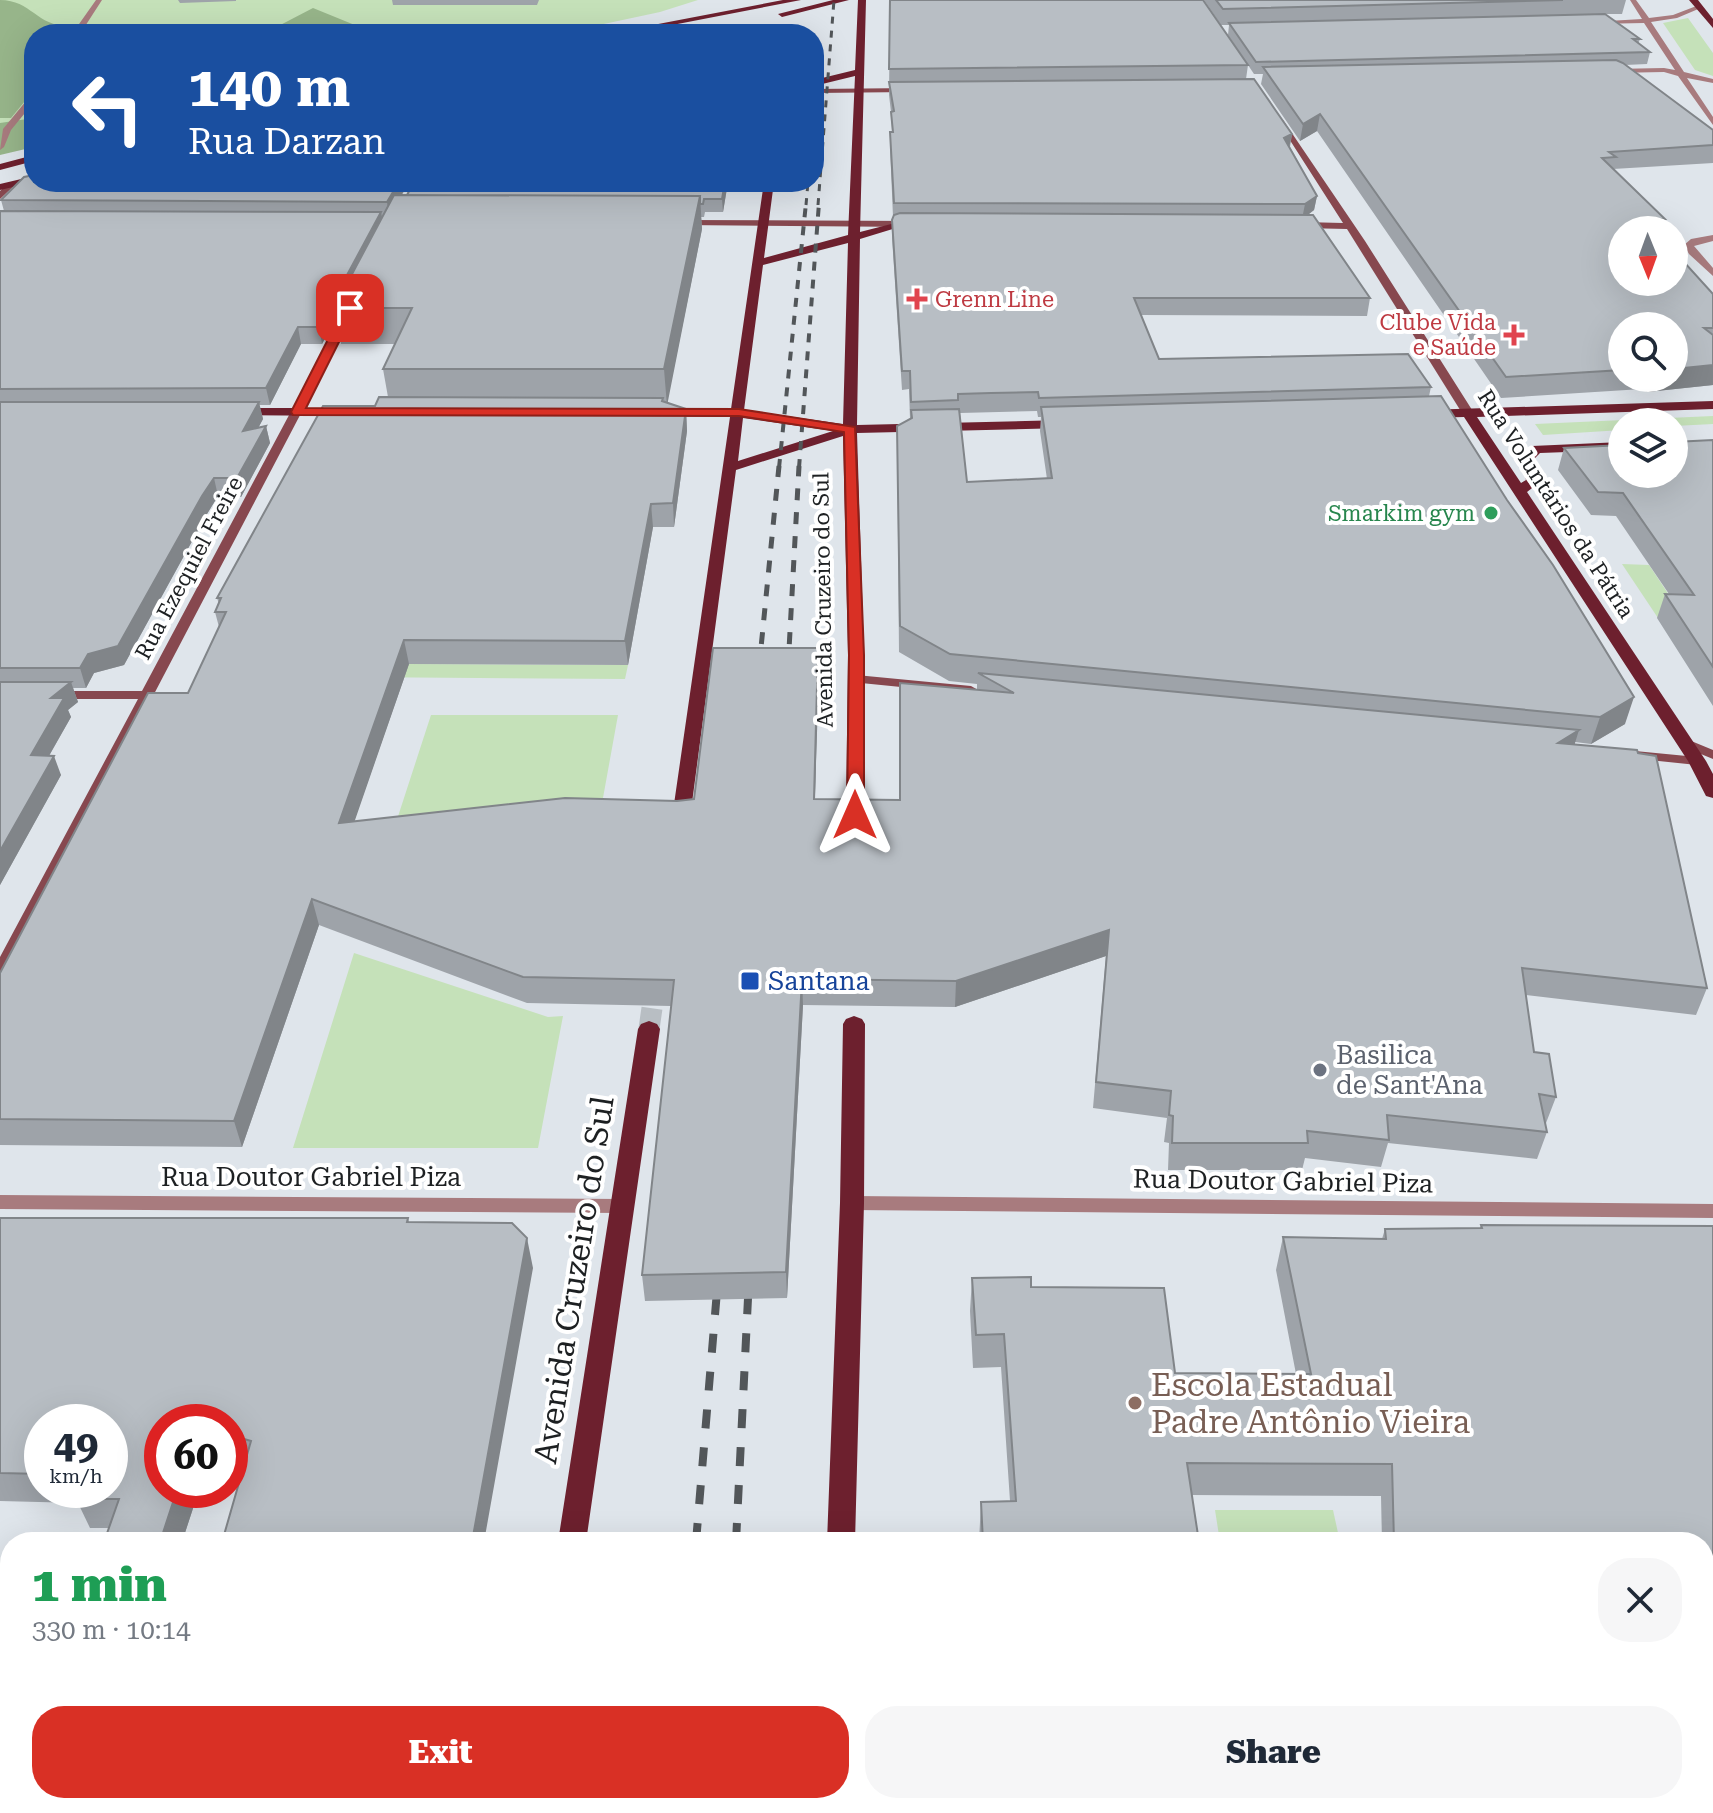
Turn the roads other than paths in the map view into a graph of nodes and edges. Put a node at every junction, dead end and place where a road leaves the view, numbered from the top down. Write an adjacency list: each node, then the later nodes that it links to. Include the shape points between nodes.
1 (99, 0): 12 (street)
2 (730, 0): 13 (main road)
3 (794, 0): 9 (main road); 14 (main road)
4 (845, 0): 9 (main road)
5 (862, 0): 17 (main road, Avenida Cruzeiro do Sul)
6 (1633, 0): 10 (street)
7 (1696, 3): 10 (street, via 1685,14); 15 (main road)
8 (777, 15): 9 (main road)
9 (790, 18)
10 (1647, 20): 11 (street); 18 (street)
11 (1584, 22)
12 (83, 24)
13 (646, 24)
14 (664, 24)
15 (1713, 25)
16 (1602, 71): 18 (street)
17 (860, 72): 19 (main road); 23 (main road, Avenida Cruzeiro do Sul)
18 (1682, 73): 20 (street); 26 (street)
19 (824, 81)
20 (1713, 81)
21 (920, 90): 23 (street)
22 (824, 91): 23 (street)
23 (859, 91): 36 (main road, Avenida Cruzeiro do Sul)
24 (24, 109): 27 (street)
25 (1273, 111): 41 (street, Rua Voluntários da Pátria)
26 (1713, 123)
27 (0, 147)
28 (24, 161): 29 (main road)
29 (0, 167)
30 (24, 173): 31 (main road)
31 (6, 185): 33 (street)
32 (768, 192): 35 (main road)
33 (0, 196)
34 (677, 222): 35 (street)
35 (764, 223): 36 (street); 45 (main road)
36 (854, 223): 37 (street); 42 (main road, Avenida Cruzeiro do Sul)
37 (903, 224): 38 (street); 42 (main road)
38 (932, 224)
39 (1293, 225): 40 (street)
40 (1320, 225): 41 (street); 44 (street)
41 (1350, 226): 44 (street, Rua Voluntários da Pátria)
42 (854, 238): 45 (main road); 57 (main road, Avenida Cruzeiro do Sul)
43 (1713, 238): 46 (street, via 1689,245)
44 (1360, 241): 54 (street, Rua Voluntários da Pátria)
45 (759, 263): 53 (main road)
46 (1713, 273)
47 (357, 296): 50 (street, Rua Ezequiel Freire)
48 (1713, 405): 54 (main road)
49 (223, 412): 50 (main road)
50 (297, 412): 51 (main road); 64 (street, Rua Ezequiel Freire)
51 (356, 412)
52 (644, 412): 53 (main road)
53 (739, 413): 57 (main road); 59 (main road)
54 (1468, 413): 55 (main road); 60 (main road, Rua Voluntários da Pátria)
55 (1403, 415)
56 (1086, 424): 57 (main road)
57 (850, 429): 59 (main road); 61 (main road, Avenida Cruzeiro do Sul)
58 (1608, 446): 60 (main road, via 1537,449 1527,459 1534,481)
59 (732, 467): 69 (main road)
60 (1519, 491): 66 (main road, Rua Voluntários da Pátria, via 1684,742)
61 (856, 679): 62 (street); 68 (main road, Avenida Cruzeiro do Sul)
62 (990, 692)
63 (42, 694): 64 (street)
64 (145, 695): 70 (street, Rua Ezequiel Freire)
65 (1624, 754): 66 (street)
66 (1705, 758): 67 (main road, Rua Voluntários da Pátria)
67 (1713, 792)
68 (855, 815)
69 (681, 818)
70 (0, 973)
71 (854, 1024): 74 (main road)
72 (649, 1029): 75 (main road, Avenida Cruzeiro do Sul)
73 (0, 1202): 75 (street, Rua Doutor Gabriel Piza)
74 (852, 1203): 76 (street, Rua Doutor Gabriel Piza); 78 (main road)
75 (622, 1206): 77 (main road, Avenida Cruzeiro do Sul)
76 (1713, 1211)
77 (573, 1532)
78 (841, 1532)

